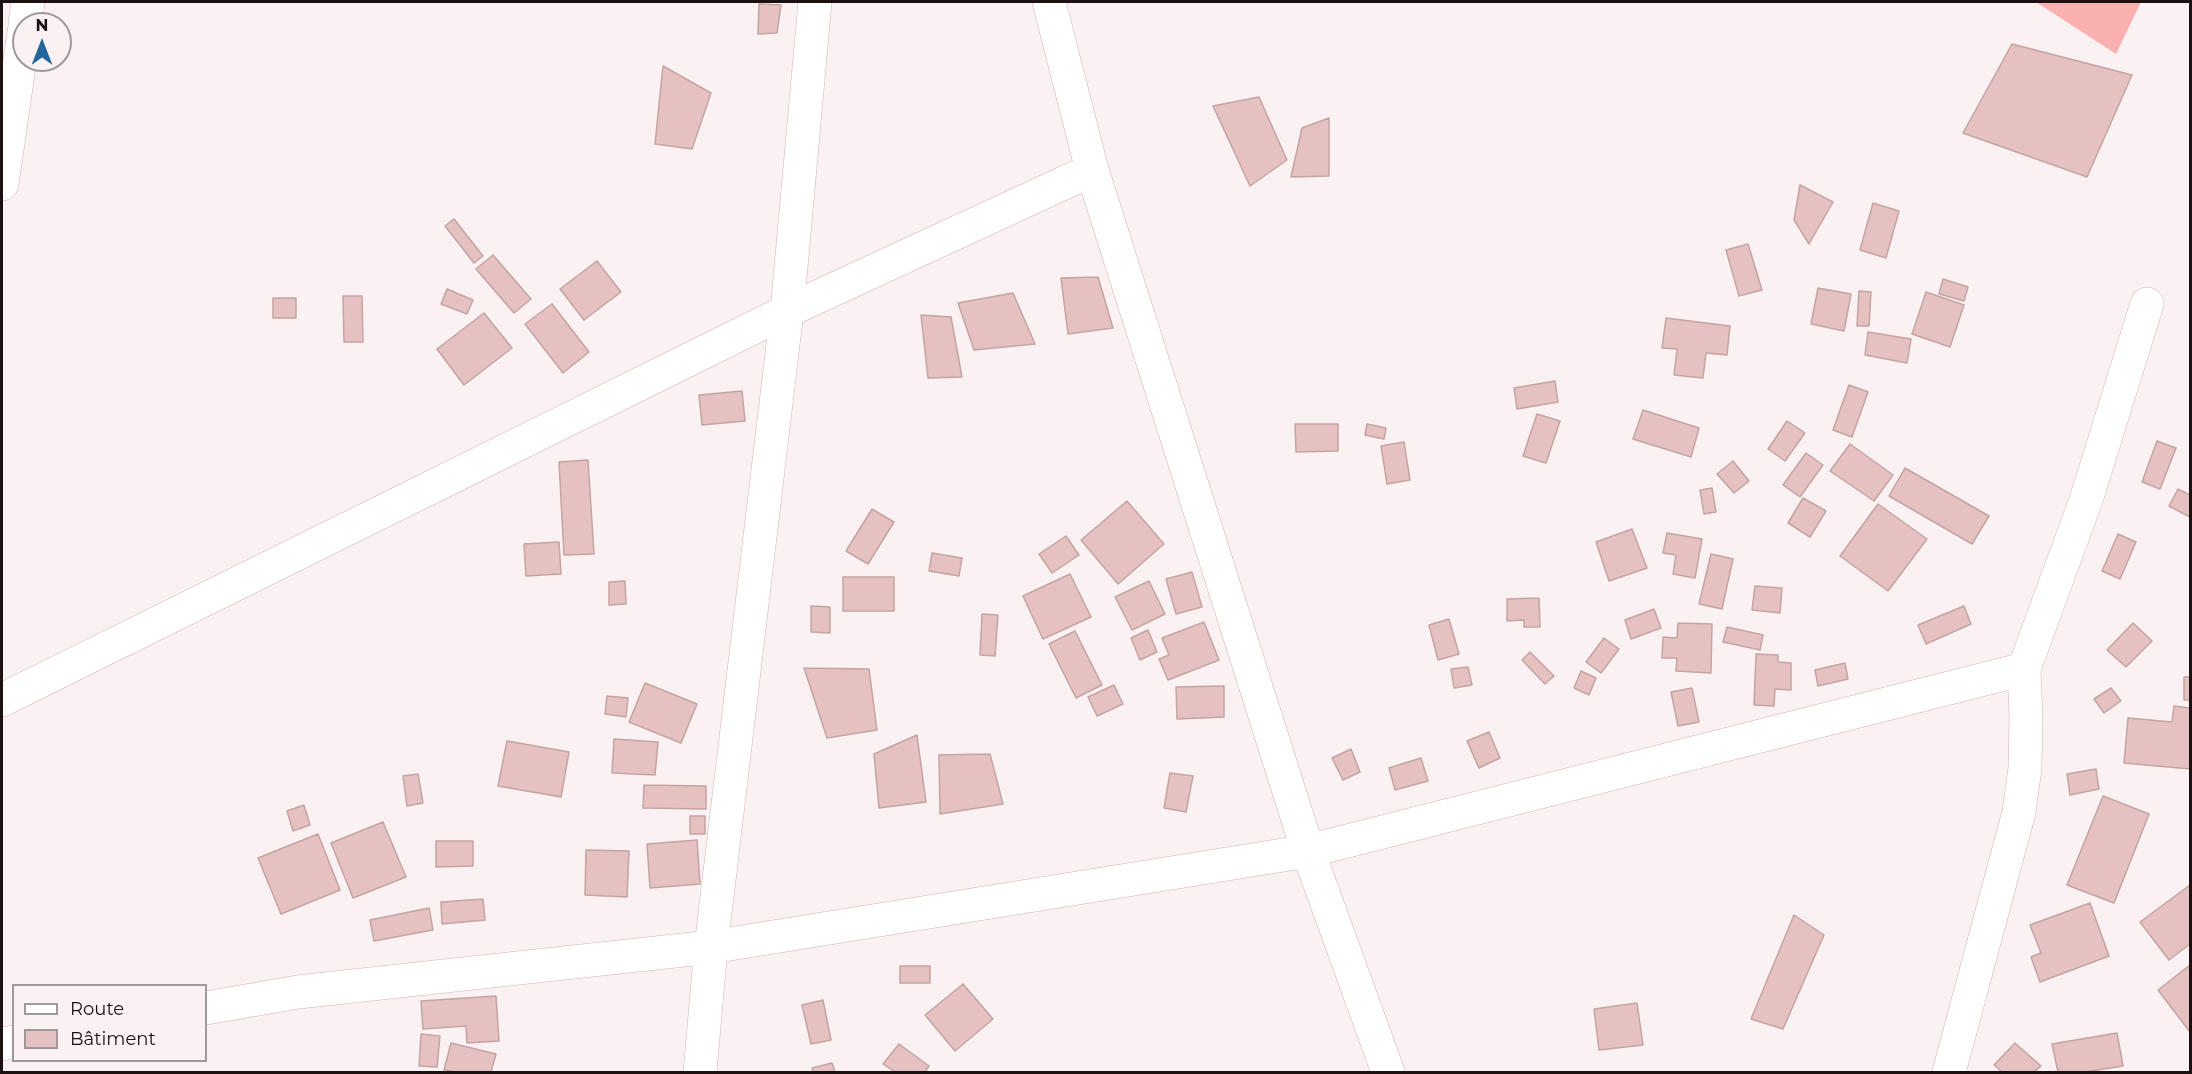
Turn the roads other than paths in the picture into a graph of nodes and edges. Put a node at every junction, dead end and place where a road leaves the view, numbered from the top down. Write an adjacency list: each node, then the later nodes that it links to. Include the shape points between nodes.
1 (815, 2): 7 (street)
2 (1049, 2): 4 (street)
3 (18, 72): 5 (street)
4 (1092, 170): 7 (street); 10 (street)
5 (2, 184)
6 (2147, 304): 8 (street, via 2086,500)
7 (787, 311): 9 (street); 11 (street)
8 (2024, 669): 10 (street); 15 (street, via 2025,768 2019,812)
9 (2, 700)
10 (1308, 851): 11 (street); 14 (street)
11 (711, 947): 12 (street, via 298,992); 13 (street)
12 (207, 1008)
13 (700, 1072)
14 (1388, 1072)
15 (1949, 1072)

